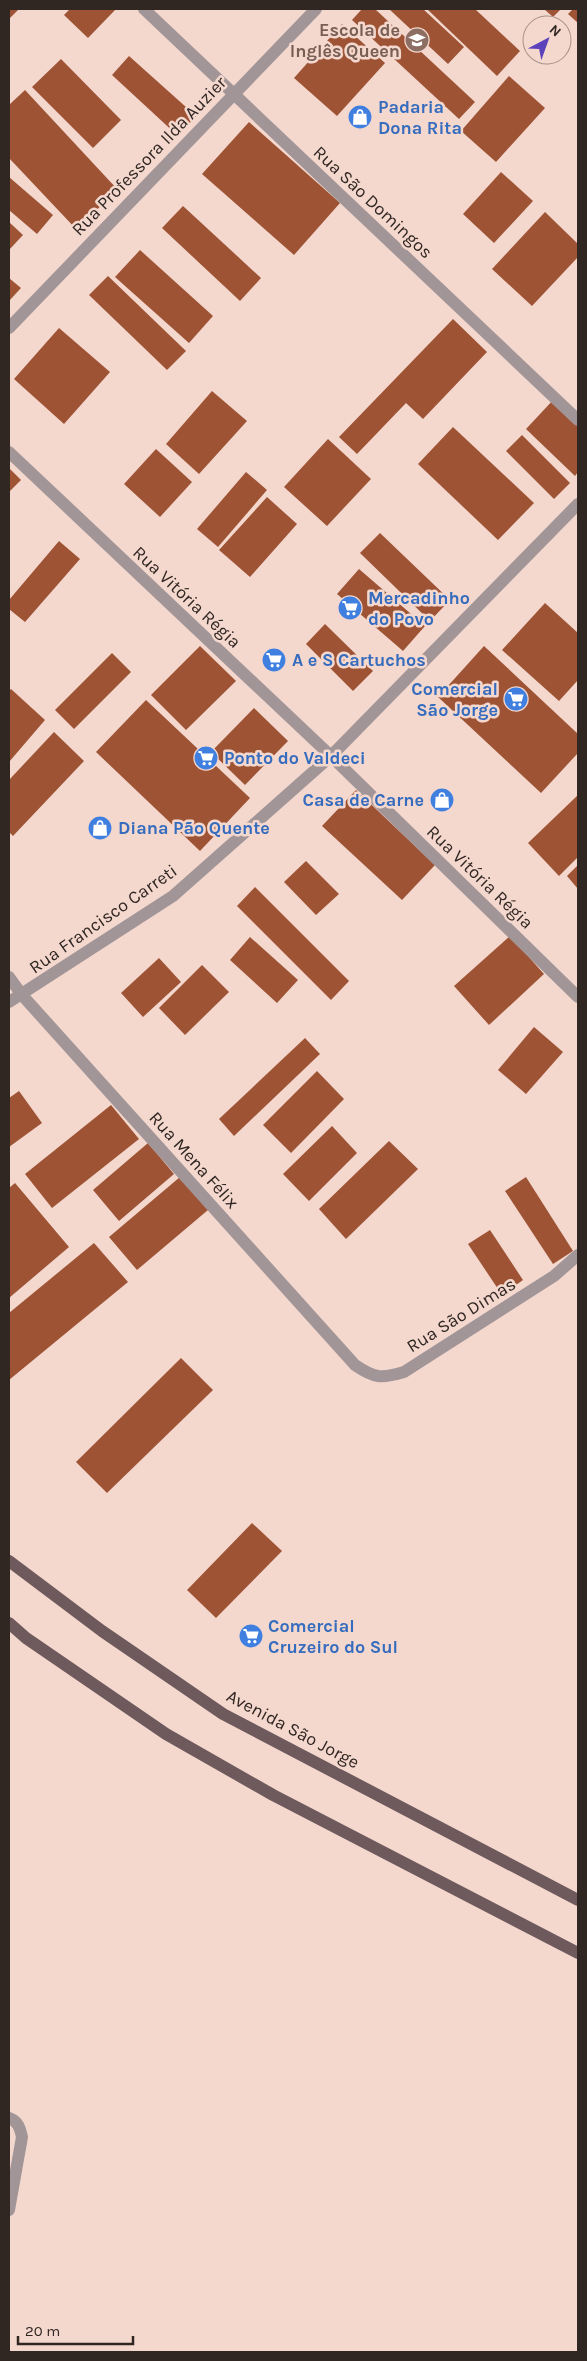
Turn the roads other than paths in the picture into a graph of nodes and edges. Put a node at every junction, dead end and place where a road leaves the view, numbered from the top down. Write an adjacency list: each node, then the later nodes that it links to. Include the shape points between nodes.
1 (144, 9): 3 (street, Rua São Domingos)
2 (316, 9): 3 (street, Rua Professora Ilda Auzier)
3 (233, 93): 4 (street, Rua Professora Ilda Auzier); 5 (street, Rua São Domingos)
4 (9, 328)
5 (578, 420)
6 (9, 452): 8 (street, Rua Vitória Régia)
7 (578, 504): 8 (street, Rua Francisco Carreti)
8 (331, 756): 10 (street, Rua Francisco Carreti, via 173,896); 11 (street, Rua Vitória Régia)
9 (9, 976): 10 (street, Rua Mena Félix)
10 (22, 995): 12 (street, Rua Francisco Carreti); 14 (street, Rua Mena Félix)
11 (578, 997)
12 (9, 1002)
13 (578, 1255): 14 (street, Rua São Dimas, via 554,1276 404,1372 387,1377 371,1376)
14 (355, 1365)
15 (9, 1561): 17 (main road, Avenida São Jorge, via 102,1631 223,1714)
16 (9, 1623): 18 (main road, via 174,1739 273,1795)
17 (578, 1900)
18 (578, 1954)
19 (9, 2118): 20 (street, via 20,2126 21,2145)
20 (9, 2210)

